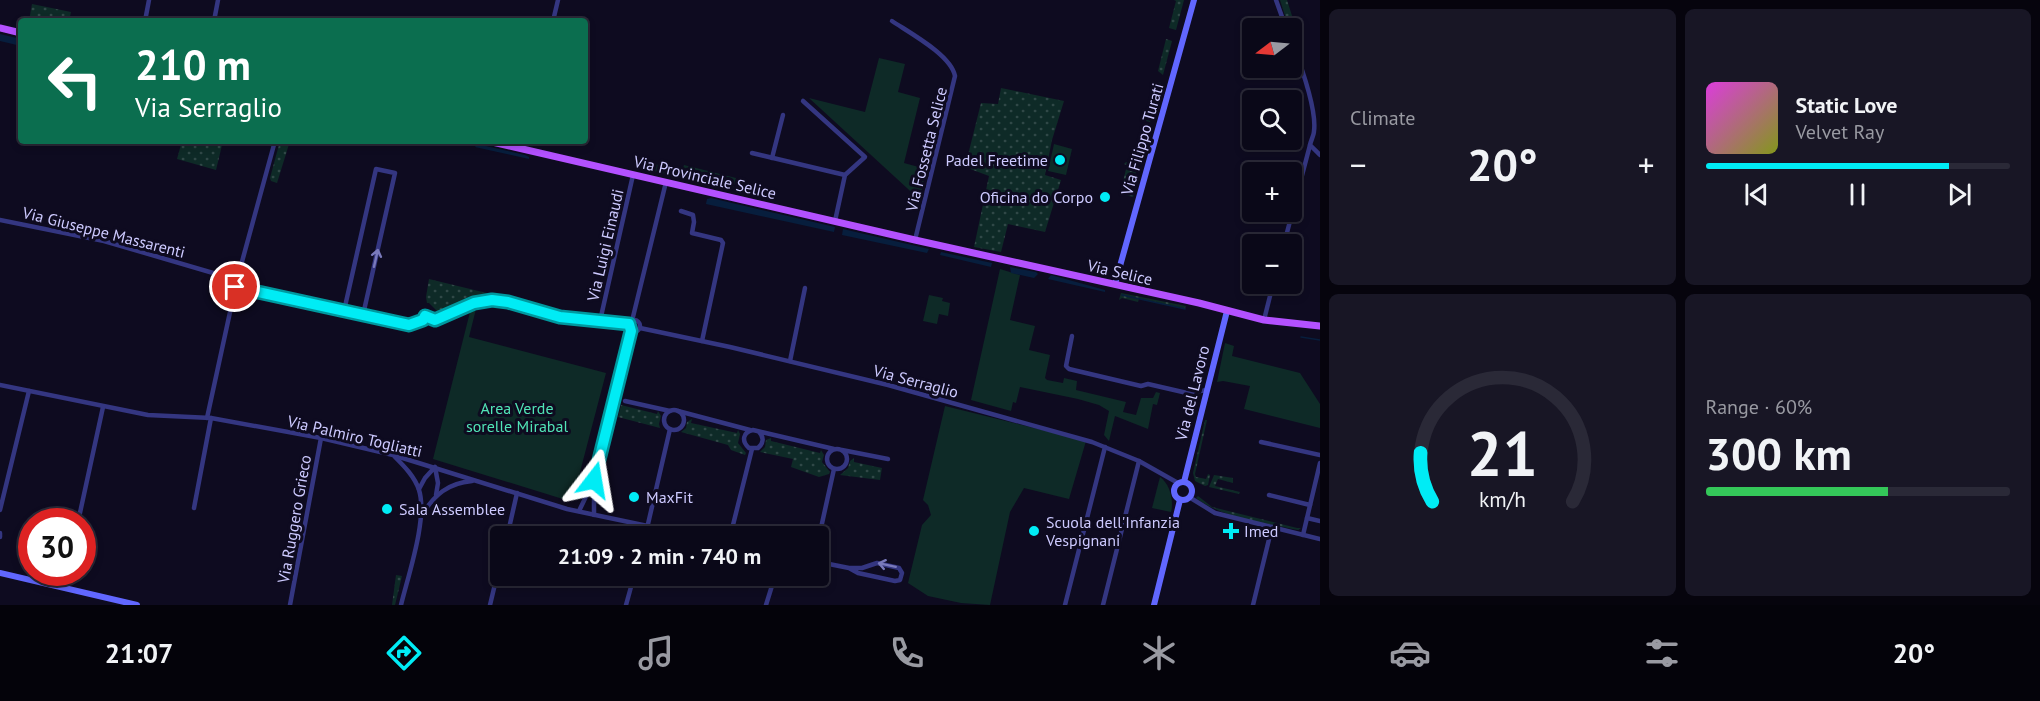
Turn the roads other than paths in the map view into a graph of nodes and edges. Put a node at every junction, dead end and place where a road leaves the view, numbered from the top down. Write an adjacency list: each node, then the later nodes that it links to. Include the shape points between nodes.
1 (149, 0): 6 (street)
2 (218, 0): 7 (street)
3 (558, 0): 8 (street)
4 (1194, 0): 31 (main road, Via Filippo Turati)
5 (1276, 0): 9 (street)
6 (146, 18)
7 (215, 18)
8 (554, 18)
9 (1282, 18)
10 (892, 21): 29 (street, Via Fossetta Selice, via 931,47 952,67 955,76)
11 (0, 28): 12 (main road)
12 (18, 32)
13 (1302, 71): 17 (street, via 1314,117)
14 (803, 100): 23 (street, via 864,157)
15 (783, 115): 21 (street)
16 (274, 144): 30 (street)
17 (1310, 144): 20 (street); 28 (street)
18 (521, 145): 22 (main road, Via Provinciale Selice)
19 (752, 153): 21 (street)
20 (1320, 155)
21 (772, 158): 23 (street)
22 (633, 174): 24 (main road, Via Provinciale Selice); 39 (street, Via Luigi Einaudi)
23 (845, 175): 27 (street)
24 (666, 182): 27 (main road, Via Provinciale Selice); 40 (street)
25 (681, 211): 45 (street, via 693,216 693,233 723,243)
26 (0, 220): 30 (street, Via Giuseppe Massarenti, via 104,241)
27 (835, 221): 29 (main road, Via Provinciale Selice)
28 (1287, 234)
29 (915, 240): 31 (main road, Via Selice)
30 (237, 280): 32 (street)
31 (1115, 284): 36 (main road, Via Selice)
32 (235, 287): 35 (street); 54 (street)
33 (805, 288): 46 (street)
34 (1271, 294): 38 (street)
35 (344, 310): 37 (street); 37 (street, one-way to 35, via 395,174 376,169)
36 (1227, 311): 38 (main road, Via Selice); 48 (main road, Via del Lavoro)
37 (363, 315): 39 (street, via 412,324 492,300 560,317)
38 (1264, 320): 41 (main road, Via Selice)
39 (600, 321): 40 (street)
40 (630, 323): 42 (street, Via Serraglio, via 638,321); 43 (street)
41 (1320, 326)
42 (640, 328): 43 (street); 45 (street, Via Serraglio)
43 (631, 331): 71 (street)
44 (1072, 336): 48 (street, via 1066,366 1069,369 1187,393)
45 (702, 341): 46 (street, Via Serraglio)
46 (790, 361): 60 (street, Via Serraglio, via 897,387)
47 (0, 385): 49 (street, Via Palmiro Togliatti)
48 (1207, 390): 73 (main road, Via del Lavoro)
49 (29, 391): 51 (street, Via Palmiro Togliatti); 83 (street)
50 (625, 401): 52 (street)
51 (103, 407): 54 (street, Via Palmiro Togliatti, via 148,415); 81 (street)
52 (670, 411): 53 (street); 55 (street, via 664,418)
53 (678, 411): 55 (street, via 683,416 682,425); 56 (street)
54 (209, 418): 58 (street, Via Palmiro Togliatti); 82 (street)
55 (670, 429): 90 (street)
56 (750, 430): 57 (street); 61 (street, via 744,440)
57 (759, 432): 61 (street, via 762,443); 62 (street)
58 (321, 438): 64 (street, Via Palmiro Togliatti); 103 (street, Via Ruggero Grieco)
59 (1261, 442): 65 (street)
60 (1105, 447): 67 (street, Via Serraglio); 108 (street)
61 (752, 449): 91 (street)
62 (834, 449): 63 (street); 70 (street, via 827,459)
63 (842, 450): 66 (street); 70 (street, via 845,464)
64 (393, 455): 69 (street, Via Palmiro Togliatti); 74 (street)
65 (1320, 455)
66 (888, 459)
67 (1139, 461): 73 (street, Via Serraglio); 109 (street)
68 (1320, 463): 80 (street)
69 (435, 467): 72 (street, Via Palmiro Togliatti); 74 (street); 76 (street)
70 (834, 469): 92 (street)
71 (594, 480): 84 (street); 86 (street)
72 (476, 481): 75 (street, Via Palmiro Togliatti); 76 (street, via 458,483)
73 (1181, 482): 78 (main road, via 1189,484); 79 (main road, Via del Lavoro, via 1173,492)
74 (419, 489): 85 (street)
75 (517, 494): 84 (street, Via Palmiro Togliatti); 89 (street)
76 (436, 495): 85 (street)
77 (1269, 495): 80 (street)
78 (1189, 497): 79 (main road); 93 (street, via 1215,513)
79 (1180, 500): 110 (main road, Via del Lavoro)
80 (1310, 505): 87 (street)
81 (81, 508)
82 (194, 508)
83 (0, 510)
84 (579, 511): 86 (street, Via Palmiro Togliatti)
85 (422, 514): 104 (street)
86 (594, 515): 90 (street, Via Palmiro Togliatti)
87 (1307, 518): 88 (street); 94 (street)
88 (1320, 521)
89 (510, 526)
90 (648, 526)
91 (733, 526)
92 (821, 526)
93 (1272, 526): 94 (street); 111 (street)
94 (1304, 535): 95 (street)
95 (1320, 539)
96 (829, 564): 97 (street)
97 (849, 568): 97 (street, one-way to 97, via 895,581 900,580 902,573 899,568 877,563)
98 (0, 573): 102 (main road)
99 (495, 586): 105 (street)
100 (631, 586): 106 (street)
101 (772, 586): 107 (street)
102 (137, 605)
103 (290, 605)
104 (401, 605)
105 (490, 605)
106 (626, 605)
107 (766, 605)
108 (1065, 605)
109 (1103, 605)
110 (1154, 605)
111 (1253, 605)

